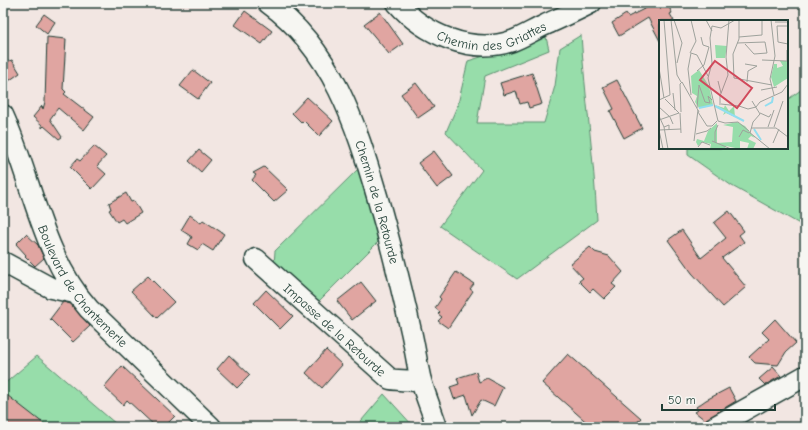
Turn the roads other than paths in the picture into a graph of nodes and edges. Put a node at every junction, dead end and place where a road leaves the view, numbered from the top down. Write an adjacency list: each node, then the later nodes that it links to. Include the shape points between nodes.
1 (268, 3): 9 (street, Chemin de la Retourde, via 286,16 307,38 344,98 366,158 392,249)
2 (397, 3): 3 (street, Chemin des Griattes, via 428,28 453,41 480,46 511,41)
3 (591, 3)
4 (3, 115): 7 (street, Boulevard de Chantemerle, via 16,143 61,269)
5 (256, 259): 9 (street, Impasse de la Retourde, via 390,379 400,381)
6 (3, 262): 7 (street, via 51,288)
7 (75, 293): 10 (street, Boulevard de Chantemerle)
8 (805, 376): 12 (street)
9 (416, 377): 11 (street, Chemin de la Retourde)
10 (211, 427)
11 (437, 427)
12 (714, 427)

